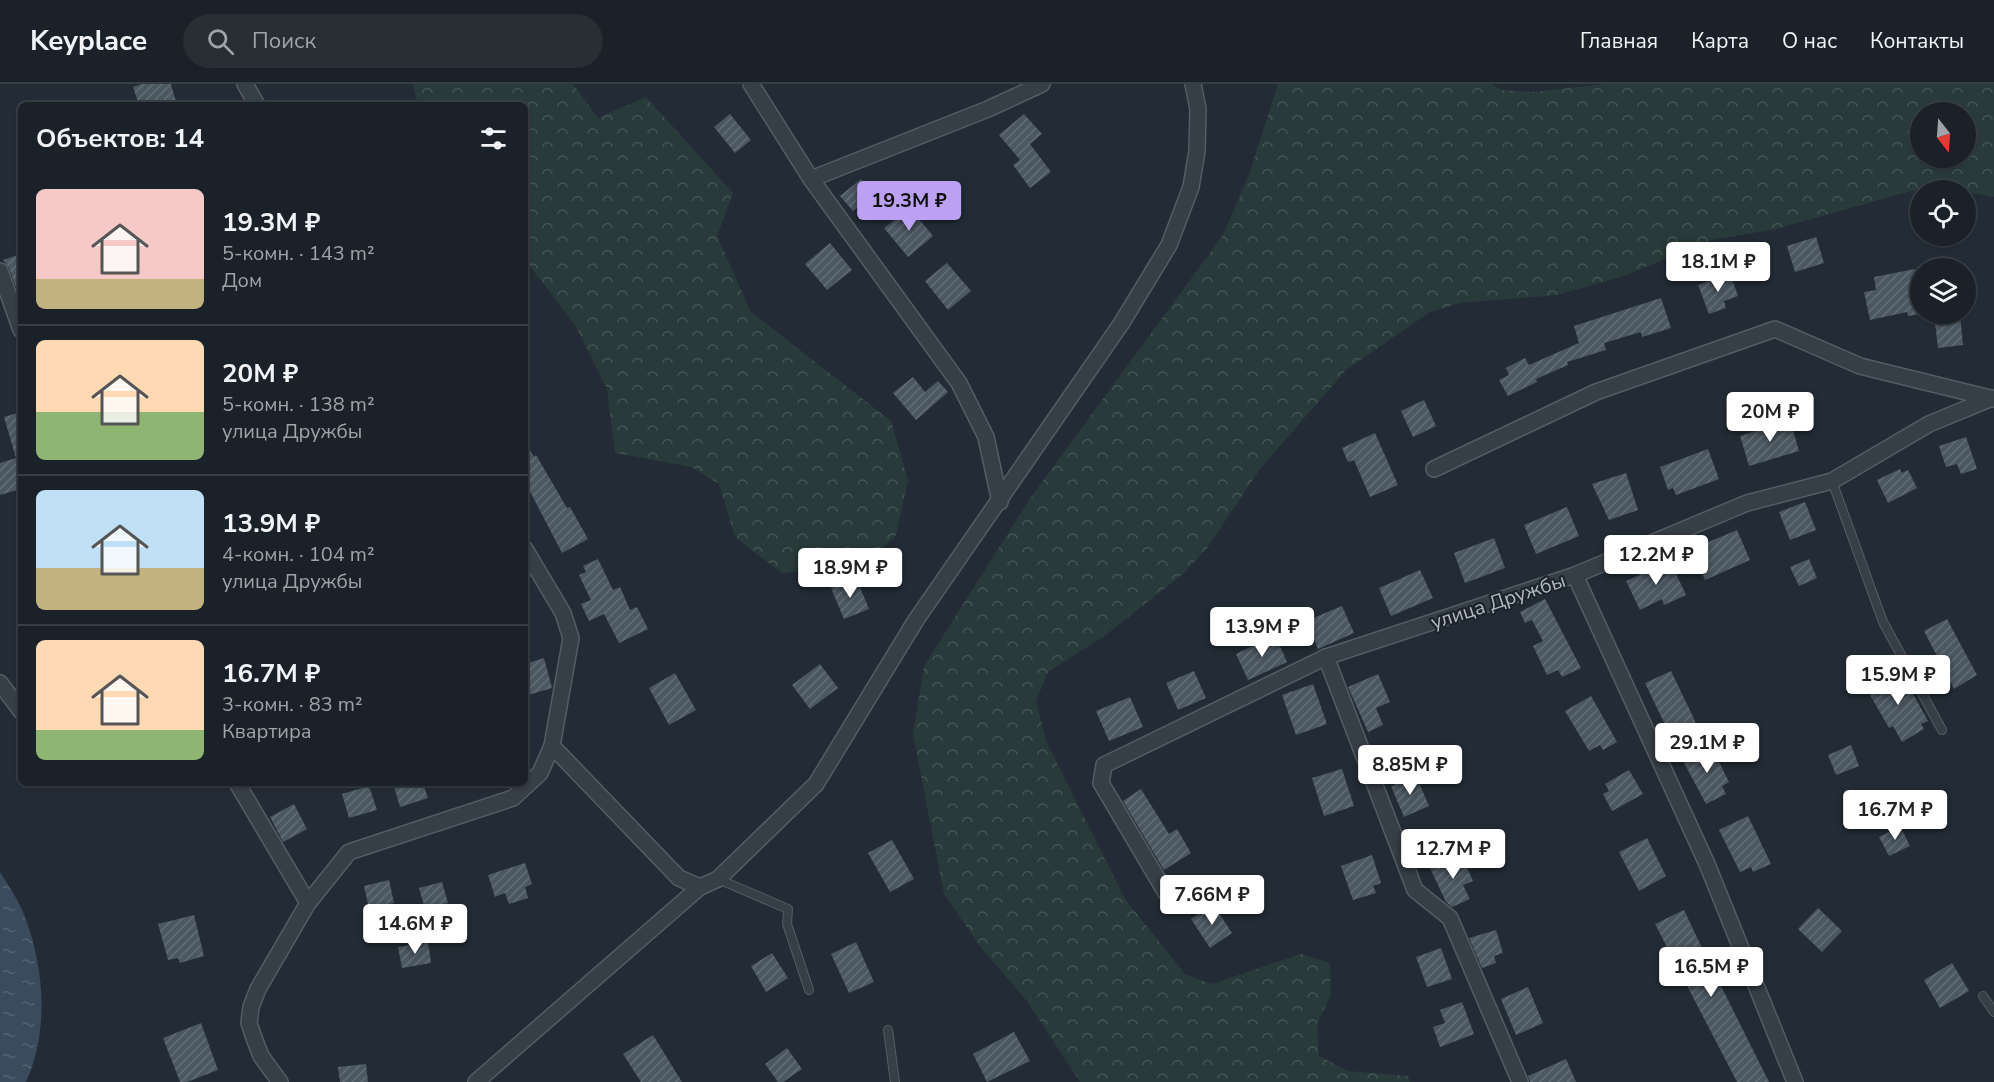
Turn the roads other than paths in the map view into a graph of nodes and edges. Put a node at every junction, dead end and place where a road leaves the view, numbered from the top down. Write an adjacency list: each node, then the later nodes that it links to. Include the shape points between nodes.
1 (245, 84): 5 (street)
2 (751, 84): 6 (street)
3 (1042, 84): 6 (street)
4 (1193, 84): 12 (street, via 1198,109 1197,151 1191,188 1169,245 1121,324)
5 (255, 102)
6 (811, 179): 12 (street, via 959,383 986,437)
7 (0, 271): 8 (street)
8 (18, 322)
9 (1993, 398): 10 (street, via 1860,366 1774,329 1596,392); 11 (street, улица Дружбы, via 1929,423)
10 (1434, 469)
11 (1832, 481): 14 (street, улица Дружбы, via 1747,503); 18 (lane, via 1883,622)
12 (1000, 502): 23 (street, via 916,620 816,784)
13 (528, 554): 19 (street, via 563,613 571,638)
14 (1575, 575): 15 (street, улица Дружбы); 35 (street, via 1707,864)
15 (1326, 657): 25 (street, улица Дружбы, via 1104,765 1101,783); 34 (street, via 1414,890 1450,918)
16 (0, 683): 17 (street)
17 (18, 707)
18 (1942, 730)
19 (552, 746): 20 (street, via 540,772); 24 (street, via 679,878)
20 (528, 784)
21 (239, 786): 26 (street)
22 (525, 786): 26 (street, via 513,798 349,852)
23 (718, 879): 24 (street); 27 (lane, via 788,909 788,924)
24 (699, 887): 32 (street)
25 (1166, 893)
26 (308, 903): 31 (street, via 251,1007 249,1023 254,1038 261,1056)
27 (809, 990)
28 (1983, 996): 29 (lane)
29 (1994, 1012)
30 (888, 1030): 33 (lane)
31 (280, 1082)
32 (476, 1082)
33 (895, 1082)
34 (1520, 1082)
35 (1795, 1082)

